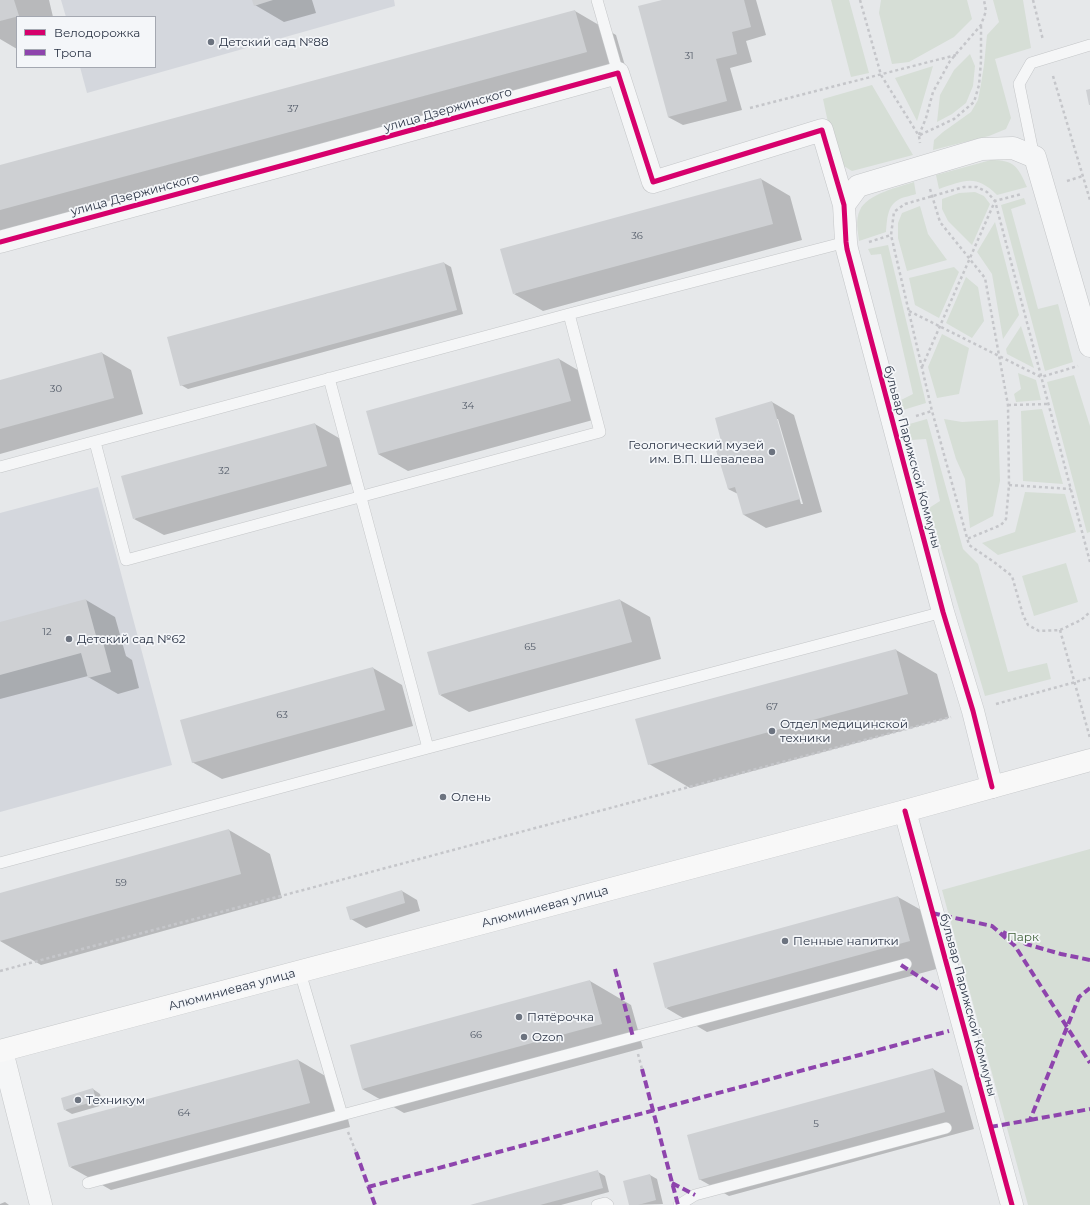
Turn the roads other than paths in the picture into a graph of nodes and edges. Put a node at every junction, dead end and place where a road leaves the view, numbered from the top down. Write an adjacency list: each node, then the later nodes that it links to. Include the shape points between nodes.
1 (597, 0): 3 (lane)
2 (1090, 45): 4 (lane, via 1031,63 1019,84)
3 (618, 73): 5 (street, бульвар Парижской Коммуны, via 653,182 822,130); 6 (street, улица Дзержинского)
4 (1035, 158): 5 (street, via 1013,148 982,150 858,186); 9 (street)
5 (844, 205): 7 (street, бульвар Парижской Коммуны)
6 (0, 242)
7 (846, 242): 8 (lane); 14 (street, бульвар Парижской Коммуны)
8 (569, 314): 10 (lane); 13 (lane, via 600,432)
9 (1086, 355)
10 (329, 378): 11 (lane); 13 (lane)
11 (94, 442): 12 (lane); 13 (lane, via 126,560)
12 (0, 467)
13 (360, 497): 15 (lane)
14 (943, 612): 15 (lane); 17 (street, бульвар Парижской Коммуны, via 973,711)
15 (428, 748): 19 (lane)
16 (1090, 760): 17 (main road, Алюминиевая улица)
17 (992, 787): 18 (main road, Алюминиевая улица)
18 (905, 811): 21 (main road, Алюминиевая улица); 30 (street, бульвар Парижской Коммуны)
19 (0, 863)
20 (906, 964): 23 (lane)
21 (300, 972): 22 (main road, Алюминиевая улица); 23 (lane)
22 (1, 1051): 26 (street)
23 (342, 1115): 25 (lane)
24 (946, 1128): 29 (lane, via 694,1195)
25 (88, 1183)
26 (41, 1205)
27 (597, 1205): 28 (lane)
28 (608, 1205)
29 (680, 1205)
30 (1012, 1205)

